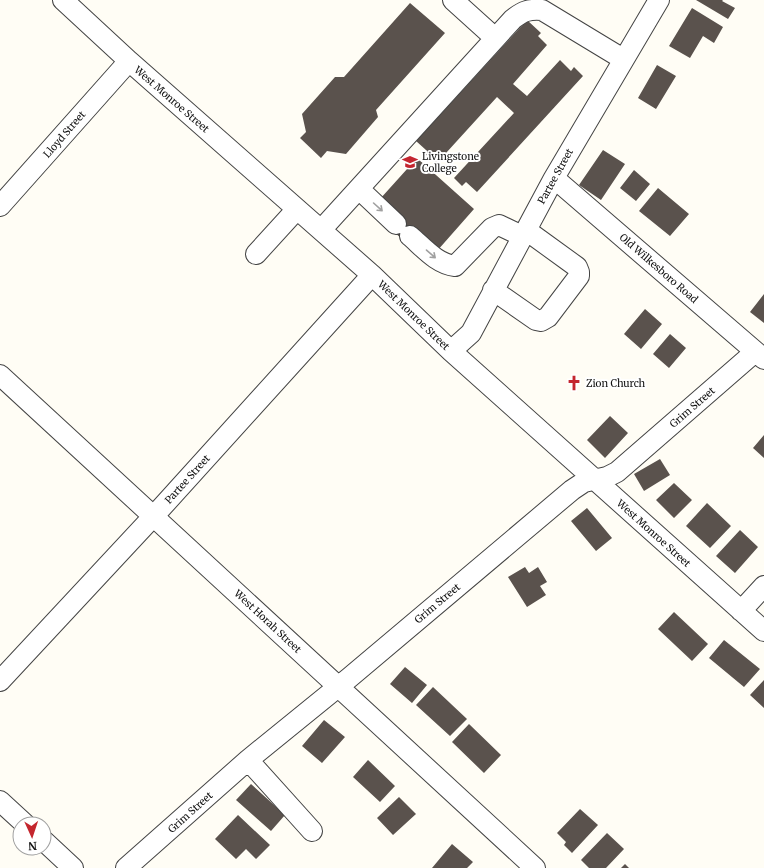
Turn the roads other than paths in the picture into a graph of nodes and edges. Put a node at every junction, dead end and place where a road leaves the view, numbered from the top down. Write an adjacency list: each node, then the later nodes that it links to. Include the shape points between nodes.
1 (63, 0): 6 (street, West Monroe Street)
2 (453, 0): 4 (street)
3 (659, 0): 5 (street, Partee Street)
4 (495, 38): 5 (street, via 512,18 522,12 542,10); 8 (street)
5 (623, 59): 7 (street, Partee Street)
6 (129, 61): 9 (street, Lloyd Street); 10 (street, West Monroe Street)
7 (554, 178): 12 (street, Partee Street); 17 (street, Old Wilkesboro Road)
8 (359, 189): 11 (street); 12 (street, one-way to 12, via 403,230 447,265 455,266 492,228 499,225)
9 (0, 206)
10 (297, 209): 11 (street, West Monroe Street); 13 (street)
11 (321, 230): 14 (street, West Monroe Street)
12 (524, 233): 15 (street, Partee Street); 15 (street, via 577,267 579,276 548,317 541,321)
13 (256, 254)
14 (372, 275): 16 (street, West Monroe Street); 20 (street, Partee Street)
15 (493, 290): 16 (street, Partee Street, via 471,333)
16 (451, 351): 19 (street, West Monroe Street)
17 (760, 355): 19 (street, Grim Street, via 616,472)
18 (0, 375): 20 (street, West Horah Street)
19 (595, 479): 22 (street, West Monroe Street); 25 (street, Grim Street, via 584,482 572,490)
20 (154, 516): 24 (street, Partee Street); 25 (street, West Horah Street)
21 (764, 586): 22 (street)
22 (741, 611): 23 (street, West Monroe Street)
23 (764, 631)
24 (0, 681)
25 (338, 686): 26 (street, Grim Street); 33 (street, West Horah Street)
26 (248, 760): 29 (street); 32 (street, Grim Street)
27 (0, 801): 28 (street)
28 (16, 816)
29 (312, 831)
30 (52, 848): 31 (street)
31 (73, 868)
32 (126, 868)
33 (535, 868)

